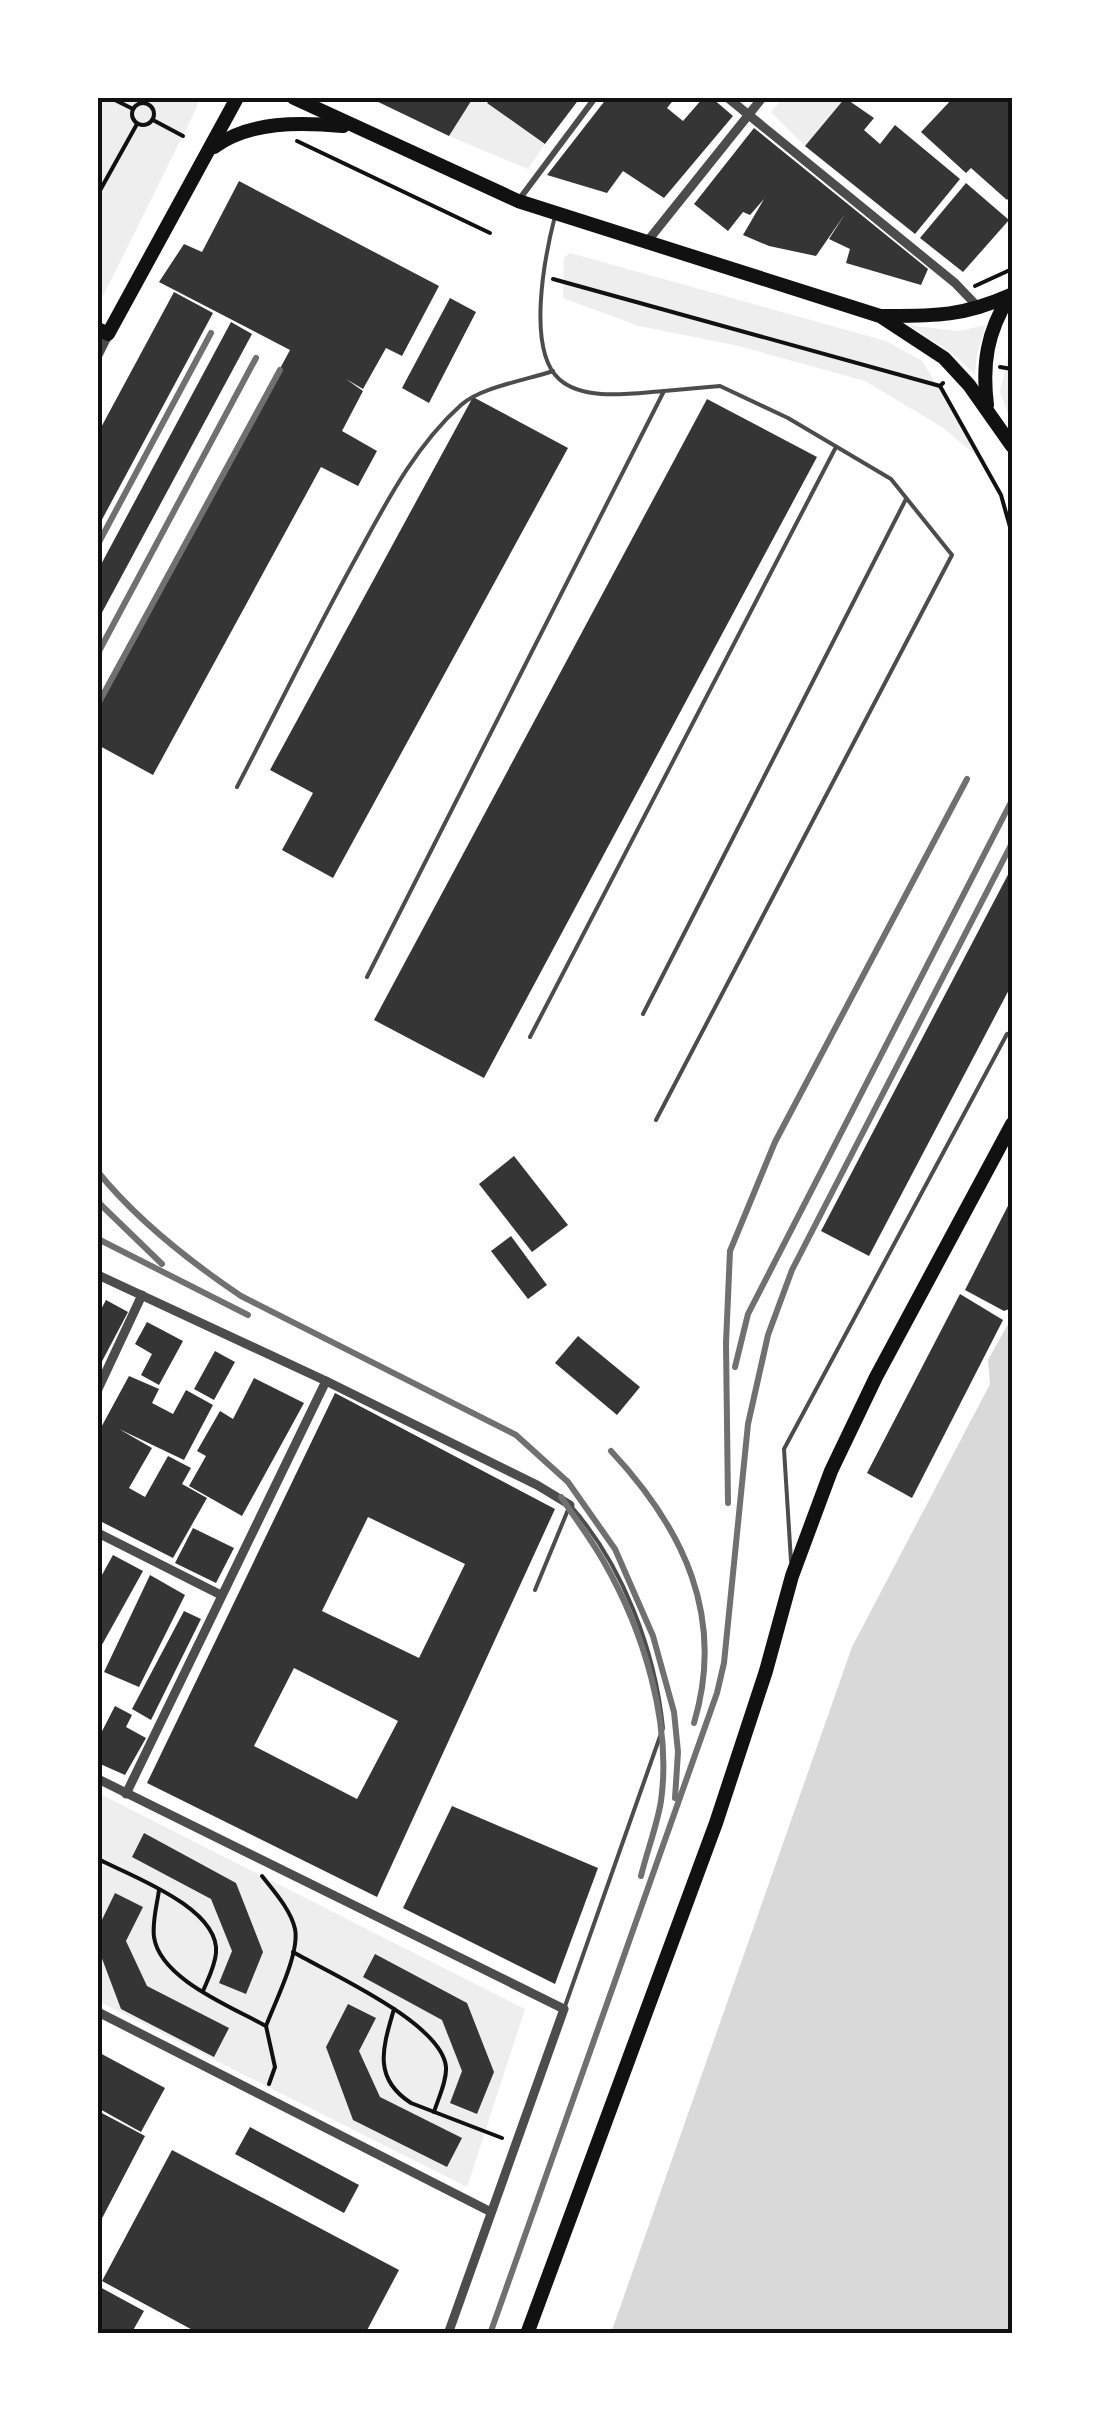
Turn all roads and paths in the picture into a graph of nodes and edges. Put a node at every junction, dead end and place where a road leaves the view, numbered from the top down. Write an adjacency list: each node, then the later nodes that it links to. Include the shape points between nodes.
1 (111, 98): 7 (path)
2 (238, 98): 14 (main road)
3 (294, 98): 11 (main road)
4 (594, 98): 16 (street)
5 (728, 98): 8 (street)
6 (762, 98): 8 (street)
7 (133, 109): 9 (path, via 148,104); 10 (path)
8 (748, 113): 19 (street); 22 (street)
9 (153, 120): 10 (path); 12 (path)
10 (138, 124): 15 (path)
11 (353, 127): 14 (main road, via 288,124 228,137); 16 (main road)
12 (183, 136)
13 (288, 136): 18 (path)
14 (210, 150): 26 (main road)
15 (98, 194)
16 (518, 201): 17 (main road)
17 (556, 214): 19 (main road); 21 (lane)
18 (490, 233)
19 (646, 244): 25 (main road)
20 (1012, 269): 22 (path)
21 (543, 276): 28 (lane, via 544,358); 30 (path)
22 (962, 290): 24 (street)
23 (1012, 294): 24 (main road); 32 (main road, via 987,346)
24 (980, 308): 25 (main road, via 950,316)
25 (880, 316): 29 (main road)
26 (103, 332): 27 (street)
27 (98, 354)
28 (553, 371): 31 (lane, via 560,380 598,393); 37 (lane, via 472,397 414,461)
29 (957, 371): 30 (path); 32 (main road)
30 (940, 386): 36 (path, via 1001,495)
31 (664, 391): 34 (lane, via 720,386); 38 (lane)
32 (987, 411): 33 (main road)
33 (1012, 446)
34 (836, 447): 35 (lane, via 891,479); 41 (lane)
35 (906, 498): 39 (lane); 42 (lane, via 952,556)
36 (1012, 534)
37 (237, 786)
38 (367, 977)
39 (642, 1014)
40 (1012, 1032): 50 (lane, via 784,1449)
41 (530, 1037)
42 (656, 1120)
43 (1012, 1124): 50 (main road, via 859,1411)
44 (98, 1275): 45 (street)
45 (142, 1296): 46 (street); 47 (street)
46 (326, 1381): 48 (street); 52 (street)
47 (98, 1390)
48 (570, 1505): 51 (lane); 61 (lane, via 593,1531 644,1639 662,1728)
49 (98, 1534): 52 (street)
50 (792, 1576): 69 (main road, via 716,1823)
51 (534, 1590)
52 (221, 1595): 54 (street)
53 (98, 1779): 54 (street)
54 (126, 1794): 55 (street)
55 (241, 1849): 58 (path, via 286,1909 296,1930); 61 (street)
56 (98, 1859): 57 (path)
57 (160, 1890): 59 (path, via 154,1938 161,1958); 59 (path, via 200,1916 212,1934 217,1950)
58 (293, 1952): 60 (path); 63 (path)
59 (203, 1990): 63 (path)
60 (394, 2009): 65 (path, via 442,2054 446,2070); 65 (path, via 384,2042 388,2081 398,2095)
61 (564, 2009): 66 (street)
62 (98, 2012): 64 (street)
63 (266, 2026): 64 (path, via 274,2066)
64 (265, 2097): 67 (street)
65 (434, 2112): 66 (path)
66 (516, 2143): 67 (street)
67 (491, 2212): 68 (street)
68 (448, 2334)
69 (527, 2334)

